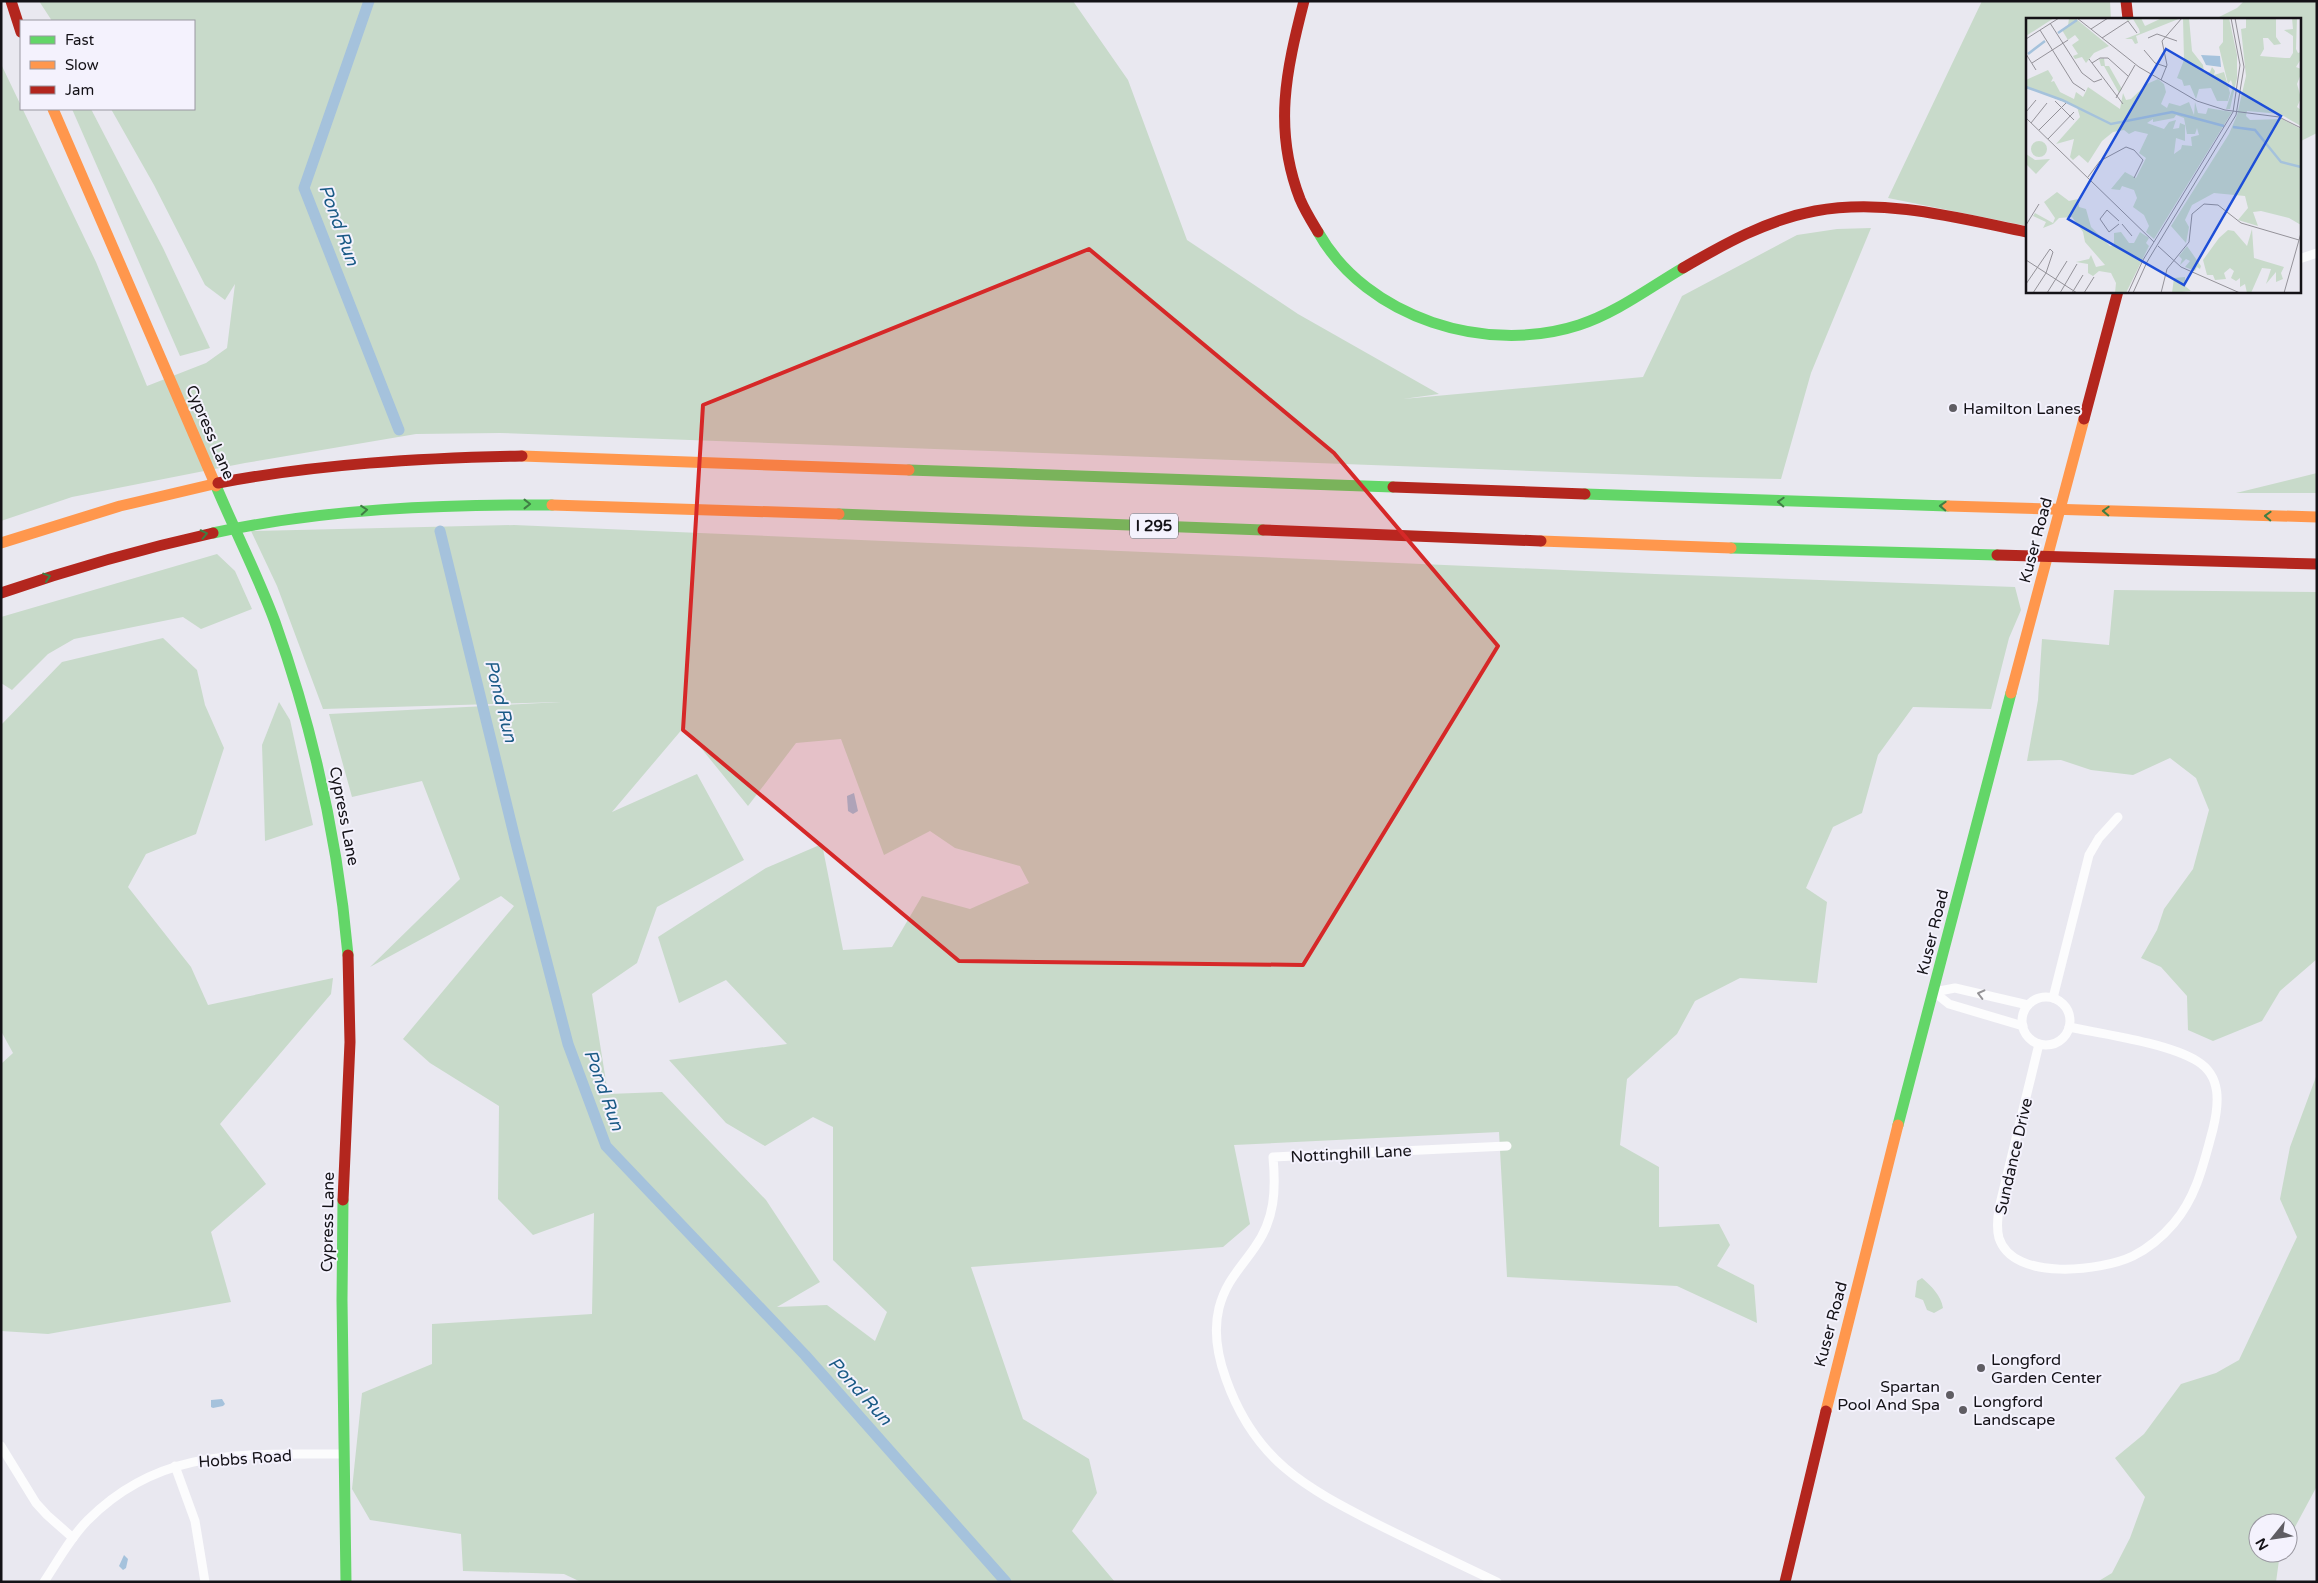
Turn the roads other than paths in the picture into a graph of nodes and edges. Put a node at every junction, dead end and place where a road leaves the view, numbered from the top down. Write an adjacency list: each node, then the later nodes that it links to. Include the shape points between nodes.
1 (11, 1): 5 (main road)
2 (1304, 1): 7 (main road, via 1283,100 1286,151 1300,200 1322,241 1359,281 1397,308 1440,327 1482,336 1505,337 1552,332 1578,325 1604,315 1738,237 1771,223 1814,211 1899,206)
3 (2126, 1): 4 (main road)
4 (2128, 18)
5 (20, 29)
6 (54, 110): 24 (main road, Cypress Lane, via 259,586 295,679 312,736 333,833 342,892 350,1010 342,1258)
7 (2026, 232)
8 (2317, 253): 9 (street)
9 (2300, 259)
10 (2118, 292): 16 (main road, Kuser Road)
11 (2317, 517): 12 (main road, one-way to 12, via 1765,501 535,456 370,462 261,476 148,498)
12 (1, 543)
13 (2317, 564): 14 (main road, I 295, one-way to 13, via 91,563 245,526 351,511 480,504 598,505 1764,548)
14 (1, 593)
15 (2118, 817): 17 (street, via 2099,838 2090,856)
16 (1934, 992): 18 (street, one-way to 16, via 1955,988); 19 (street, via 1949,1004); 31 (main road, Kuser Road)
17 (2053, 998): 18 (street, via 2040,998); 20 (street, via 2068,1012)
18 (2028, 1005): 19 (street)
19 (2022, 1026): 21 (street, via 2028,1037)
20 (2069, 1027): 21 (street, via 2058,1042); 21 (street, Sundance Drive, via 2133,1040 2186,1056 2207,1069 2216,1083 2216,1115 2203,1169 2191,1198 2182,1214 2162,1236 2134,1256 2092,1269 2057,1269 2025,1262 2011,1254 1999,1239 2000,1204)
21 (2039, 1044)
22 (1507, 1146): 30 (street, Nottinghill Lane, via 1273,1157 1275,1186 1270,1220 1254,1249 1227,1285 1216,1329 1222,1368 1231,1393 1251,1430 1280,1464 1319,1494)
23 (1, 1446): 26 (street, via 36,1503)
24 (344, 1454): 25 (street, Hobbs Road, via 230,1456 199,1459); 29 (main road, Cypress Lane)
25 (175, 1466): 26 (street, Hobbs Road, via 124,1490 94,1514); 28 (street, via 195,1521)
26 (73, 1538): 27 (street, Hobbs Road)
27 (44, 1582)
28 (205, 1582)
29 (346, 1582)
30 (1497, 1582)
31 (1784, 1582)

